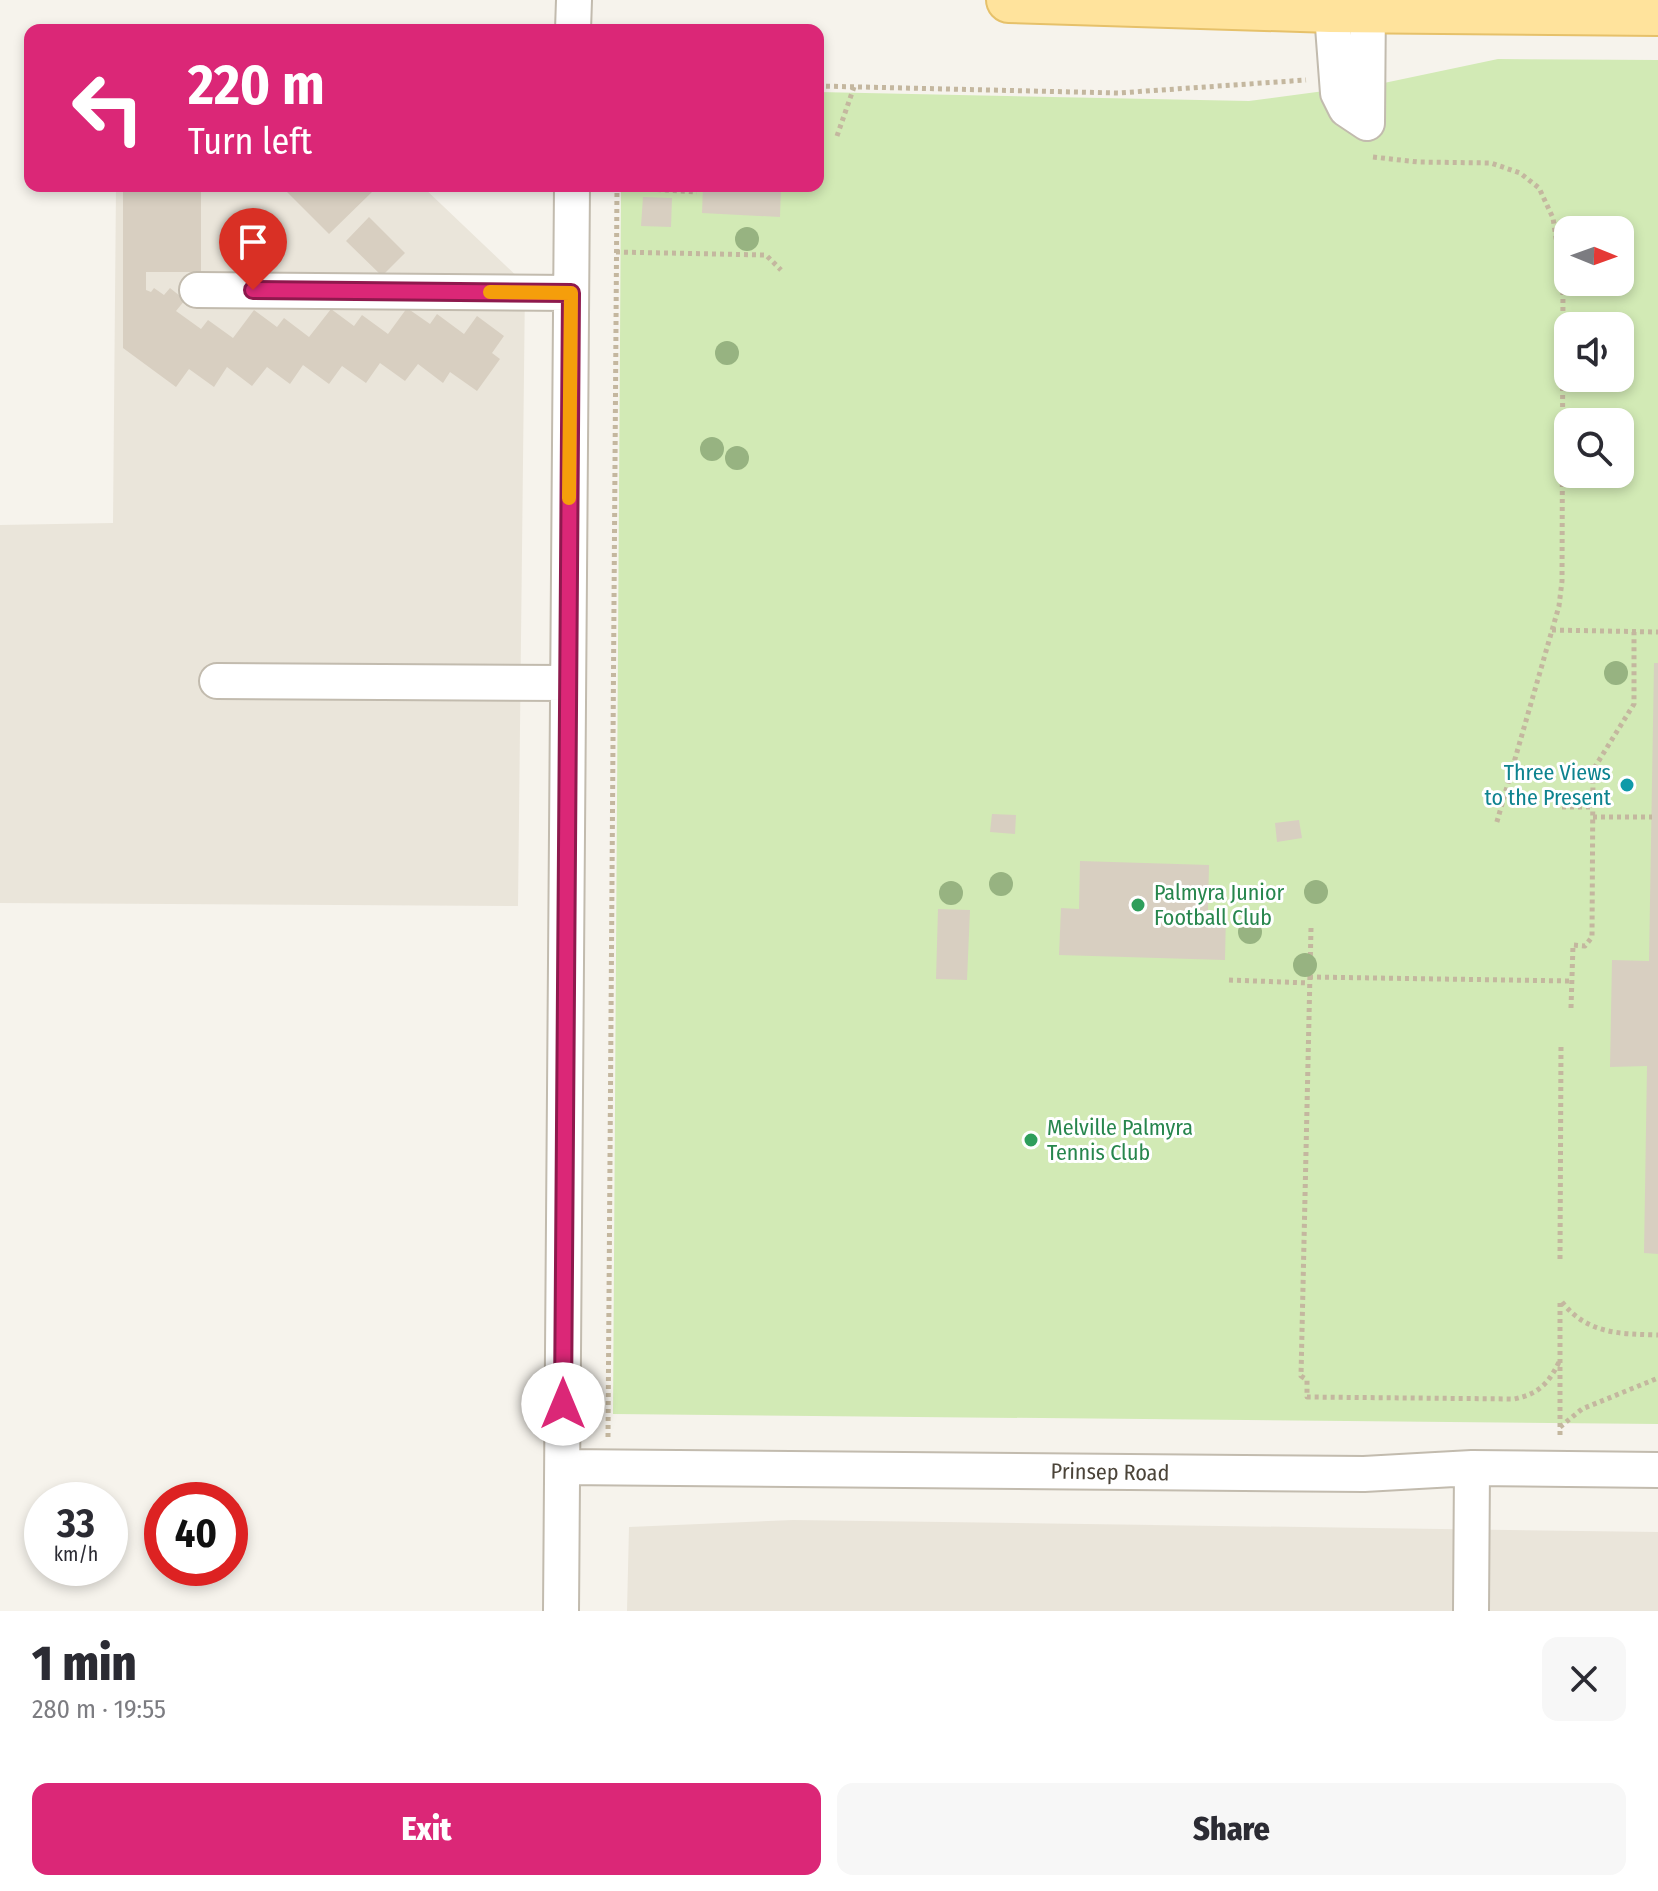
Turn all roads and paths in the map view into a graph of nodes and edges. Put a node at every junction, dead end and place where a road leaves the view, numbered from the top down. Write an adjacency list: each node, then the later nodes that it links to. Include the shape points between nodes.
1 (574, 0): 5 (street)
2 (1009, 0): 3 (main road)
3 (1350, 5): 4 (main road)
4 (1658, 13)
5 (573, 24)
6 (1315, 79): 8 (path, via 1118,93)
7 (824, 86): 8 (path)
8 (854, 87): 9 (path)
9 (837, 136)
10 (1360, 154): 17 (path, via 1418,162 1491,163 1520,173 1539,188 1553,218 1563,284 1563,425 1562,581)
11 (572, 192): 16 (street)
12 (617, 192): 13 (path)
13 (616, 252): 14 (path, via 766,255); 39 (path)
14 (781, 270)
15 (197, 290): 16 (street)
16 (571, 293): 21 (street)
17 (1552, 630): 18 (path); 26 (path)
18 (1634, 632): 19 (path); 23 (path, via 1634,704 1593,770)
19 (1658, 632)
20 (217, 681): 21 (street)
21 (567, 683): 40 (street)
22 (1562, 807): 23 (path)
23 (1593, 807): 24 (path)
24 (1593, 817): 25 (path); 30 (path, via 1592,937 1585,946 1573,945)
25 (1652, 817)
26 (1496, 825)
27 (1311, 928): 29 (path)
28 (1229, 980): 29 (path)
29 (1309, 980): 30 (path); 35 (path, via 1301,1376 1307,1380 1307,1397 1514,1399 1544,1387)
30 (1572, 981): 31 (path)
31 (1571, 1008)
32 (1561, 1045): 33 (path)
33 (1560, 1259)
34 (1658, 1335): 35 (path, via 1600,1331 1571,1314 1560,1300)
35 (1560, 1360): 37 (path)
36 (1658, 1378): 38 (path, via 1582,1409)
37 (1560, 1418)
38 (1560, 1427)
39 (608, 1442)
40 (563, 1467): 41 (street, Prinsep Road, via 1348,1474); 43 (street)
41 (1472, 1468): 42 (street, Prinsep Road); 44 (street)
42 (1658, 1470)
43 (561, 1611)
44 (1471, 1611)

